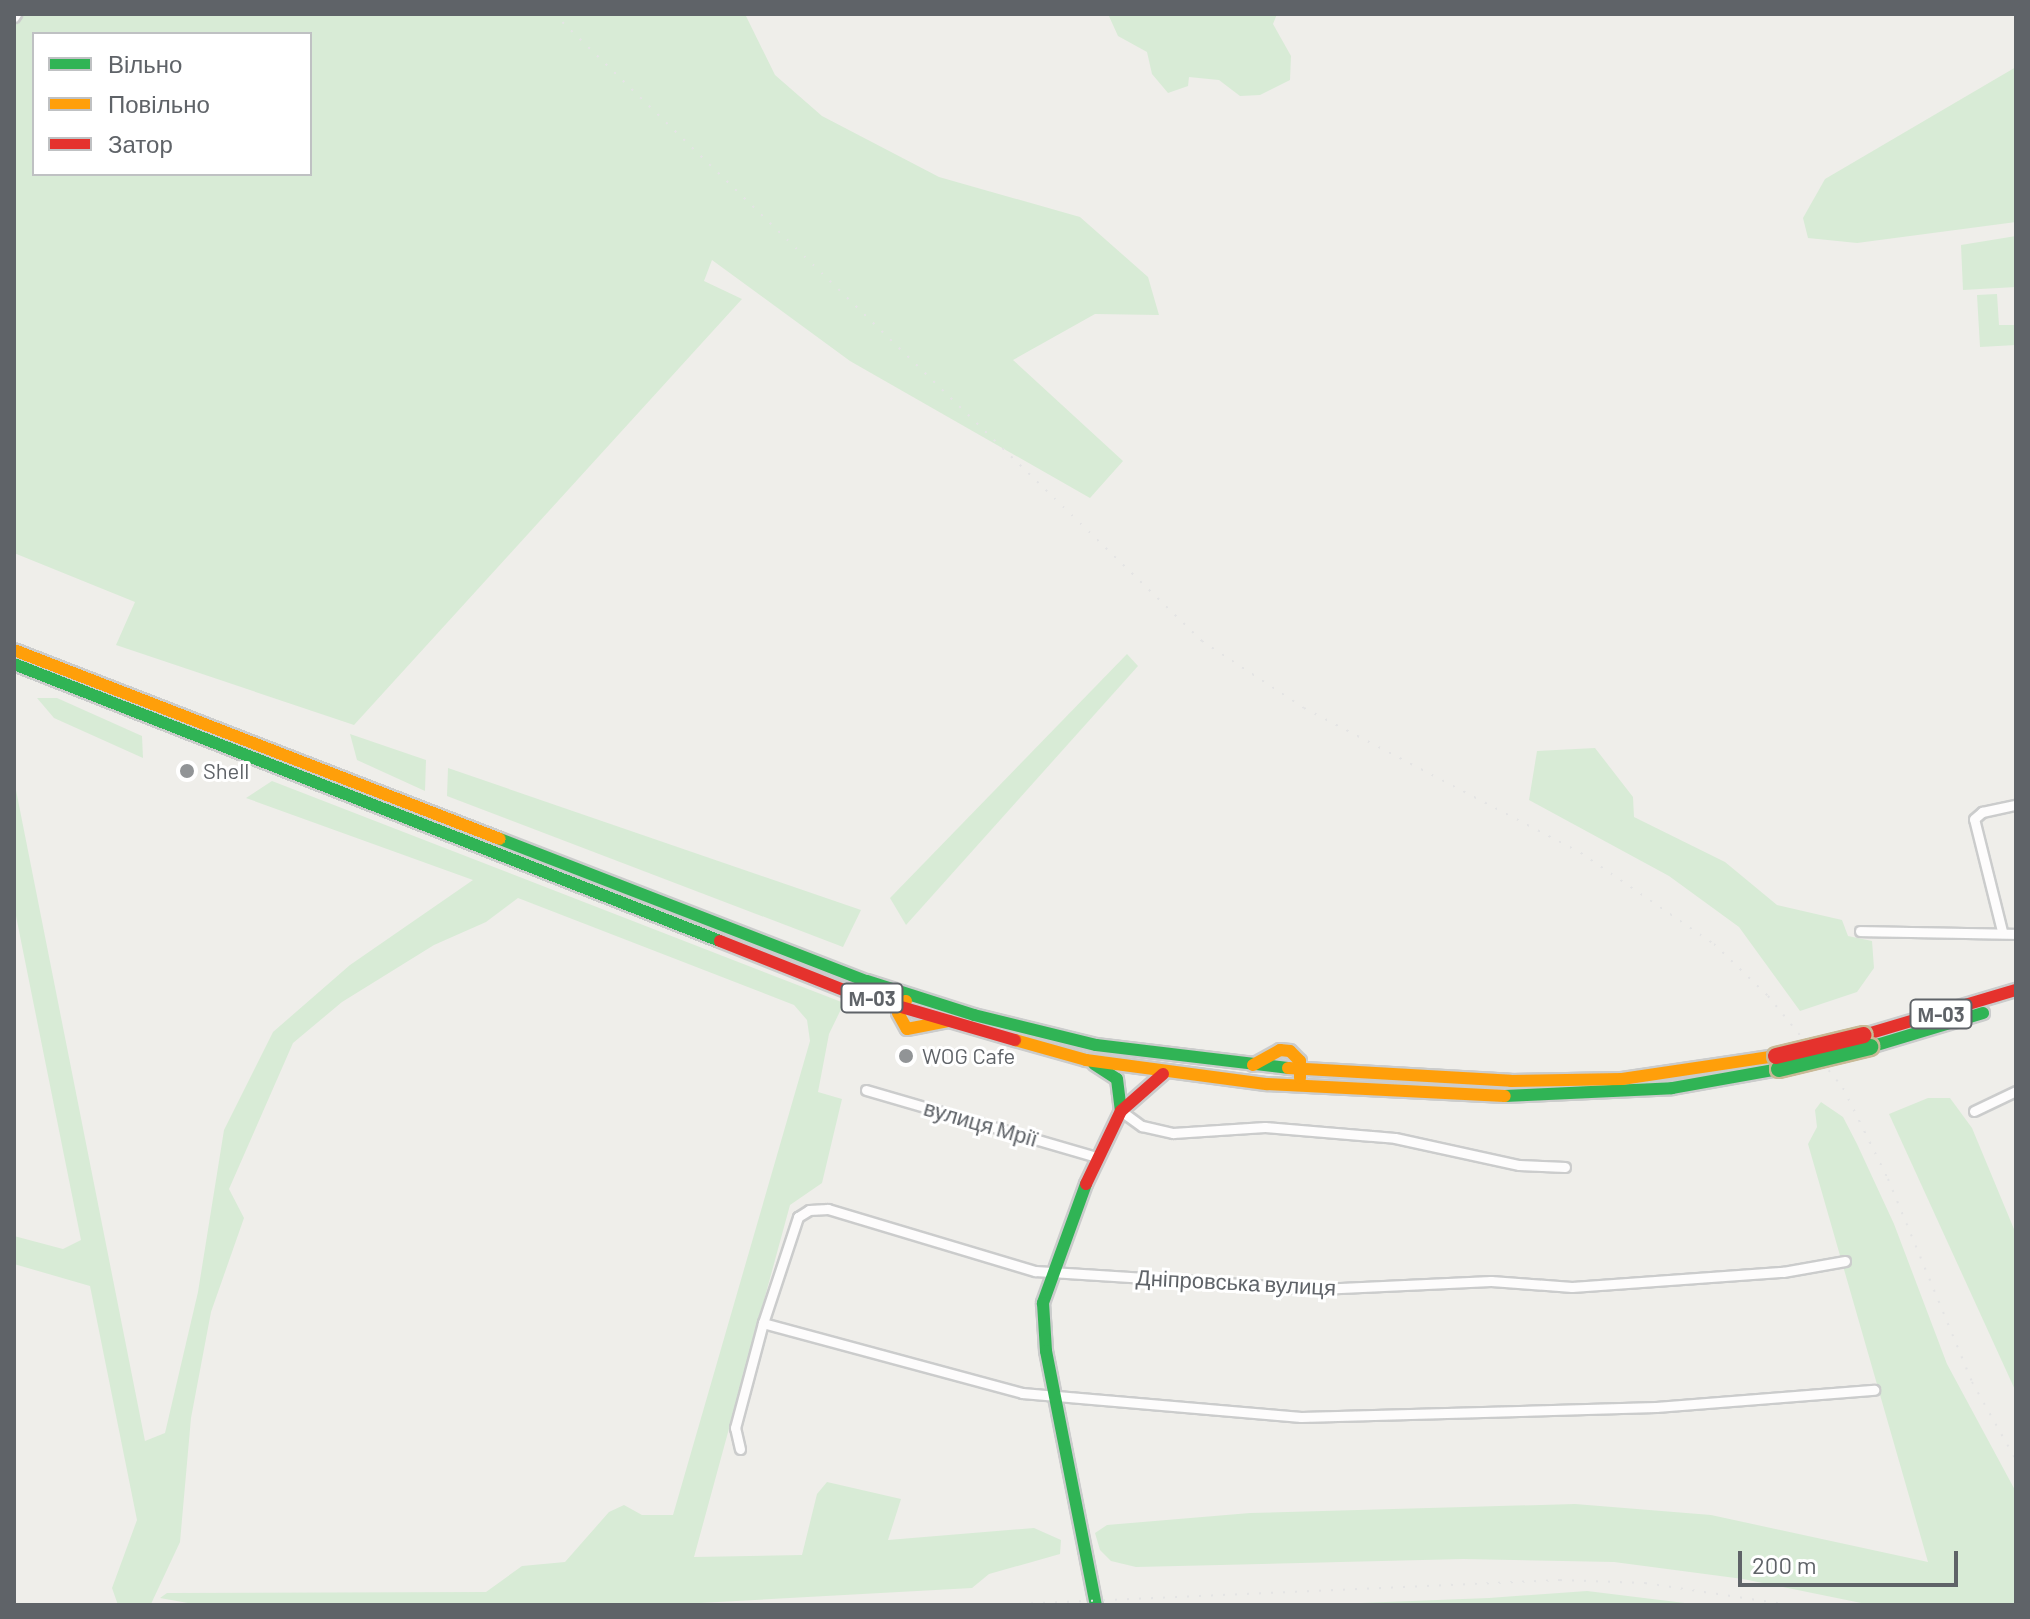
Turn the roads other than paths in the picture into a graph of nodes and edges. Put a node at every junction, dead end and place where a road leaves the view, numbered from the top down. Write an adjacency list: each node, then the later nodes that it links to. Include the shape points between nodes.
1 (14, 650): 8 (main road, М-03)
2 (14, 664): 10 (main road, М-03, via 667,923)
3 (2016, 805): 5 (street, via 1982,812 1974,819)
4 (1860, 931): 5 (street)
5 (2002, 931): 6 (street)
6 (2016, 934)
7 (2016, 990): 11 (main road, М-03)
8 (919, 998): 10 (main road); 14 (main road, М-03, via 1096,1045 1253,1065)
9 (2016, 1001): 11 (main road, М-03)
10 (900, 1006): 12 (main road, М-03)
11 (1867, 1041): 14 (main road, М-03, bridge, via 1778,1062 1562,1081)
12 (1086, 1060): 13 (main road, М-03); 17 (main road, via 1117,1079)
13 (1163, 1074): 14 (main road, М-03); 17 (main road)
14 (1298, 1078)
15 (866, 1090): 19 (street, вулиця Мрії)
16 (2016, 1091): 18 (street)
17 (1121, 1111): 19 (main road); 20 (street, via 1142,1126 1173,1133 1265,1127 1395,1138 1455,1154)
18 (1974, 1111)
19 (1096, 1157): 22 (main road)
20 (1565, 1167)
21 (1845, 1261): 22 (street, Дніпровська вулиця, via 1783,1272 1572,1287 1491,1281 1319,1289)
22 (1052, 1270): 23 (street, Дніпровська вулиця, via 1035,1271 828,1209 809,1210 798,1217); 25 (main road, via 1042,1326)
23 (763, 1323): 25 (street, via 955,1378); 26 (street, Дніпровська вулиця, via 735,1428)
24 (1874, 1390): 25 (street, via 1656,1407 1301,1417)
25 (1054, 1396): 27 (main road)
26 (740, 1449)
27 (1096, 1605)

